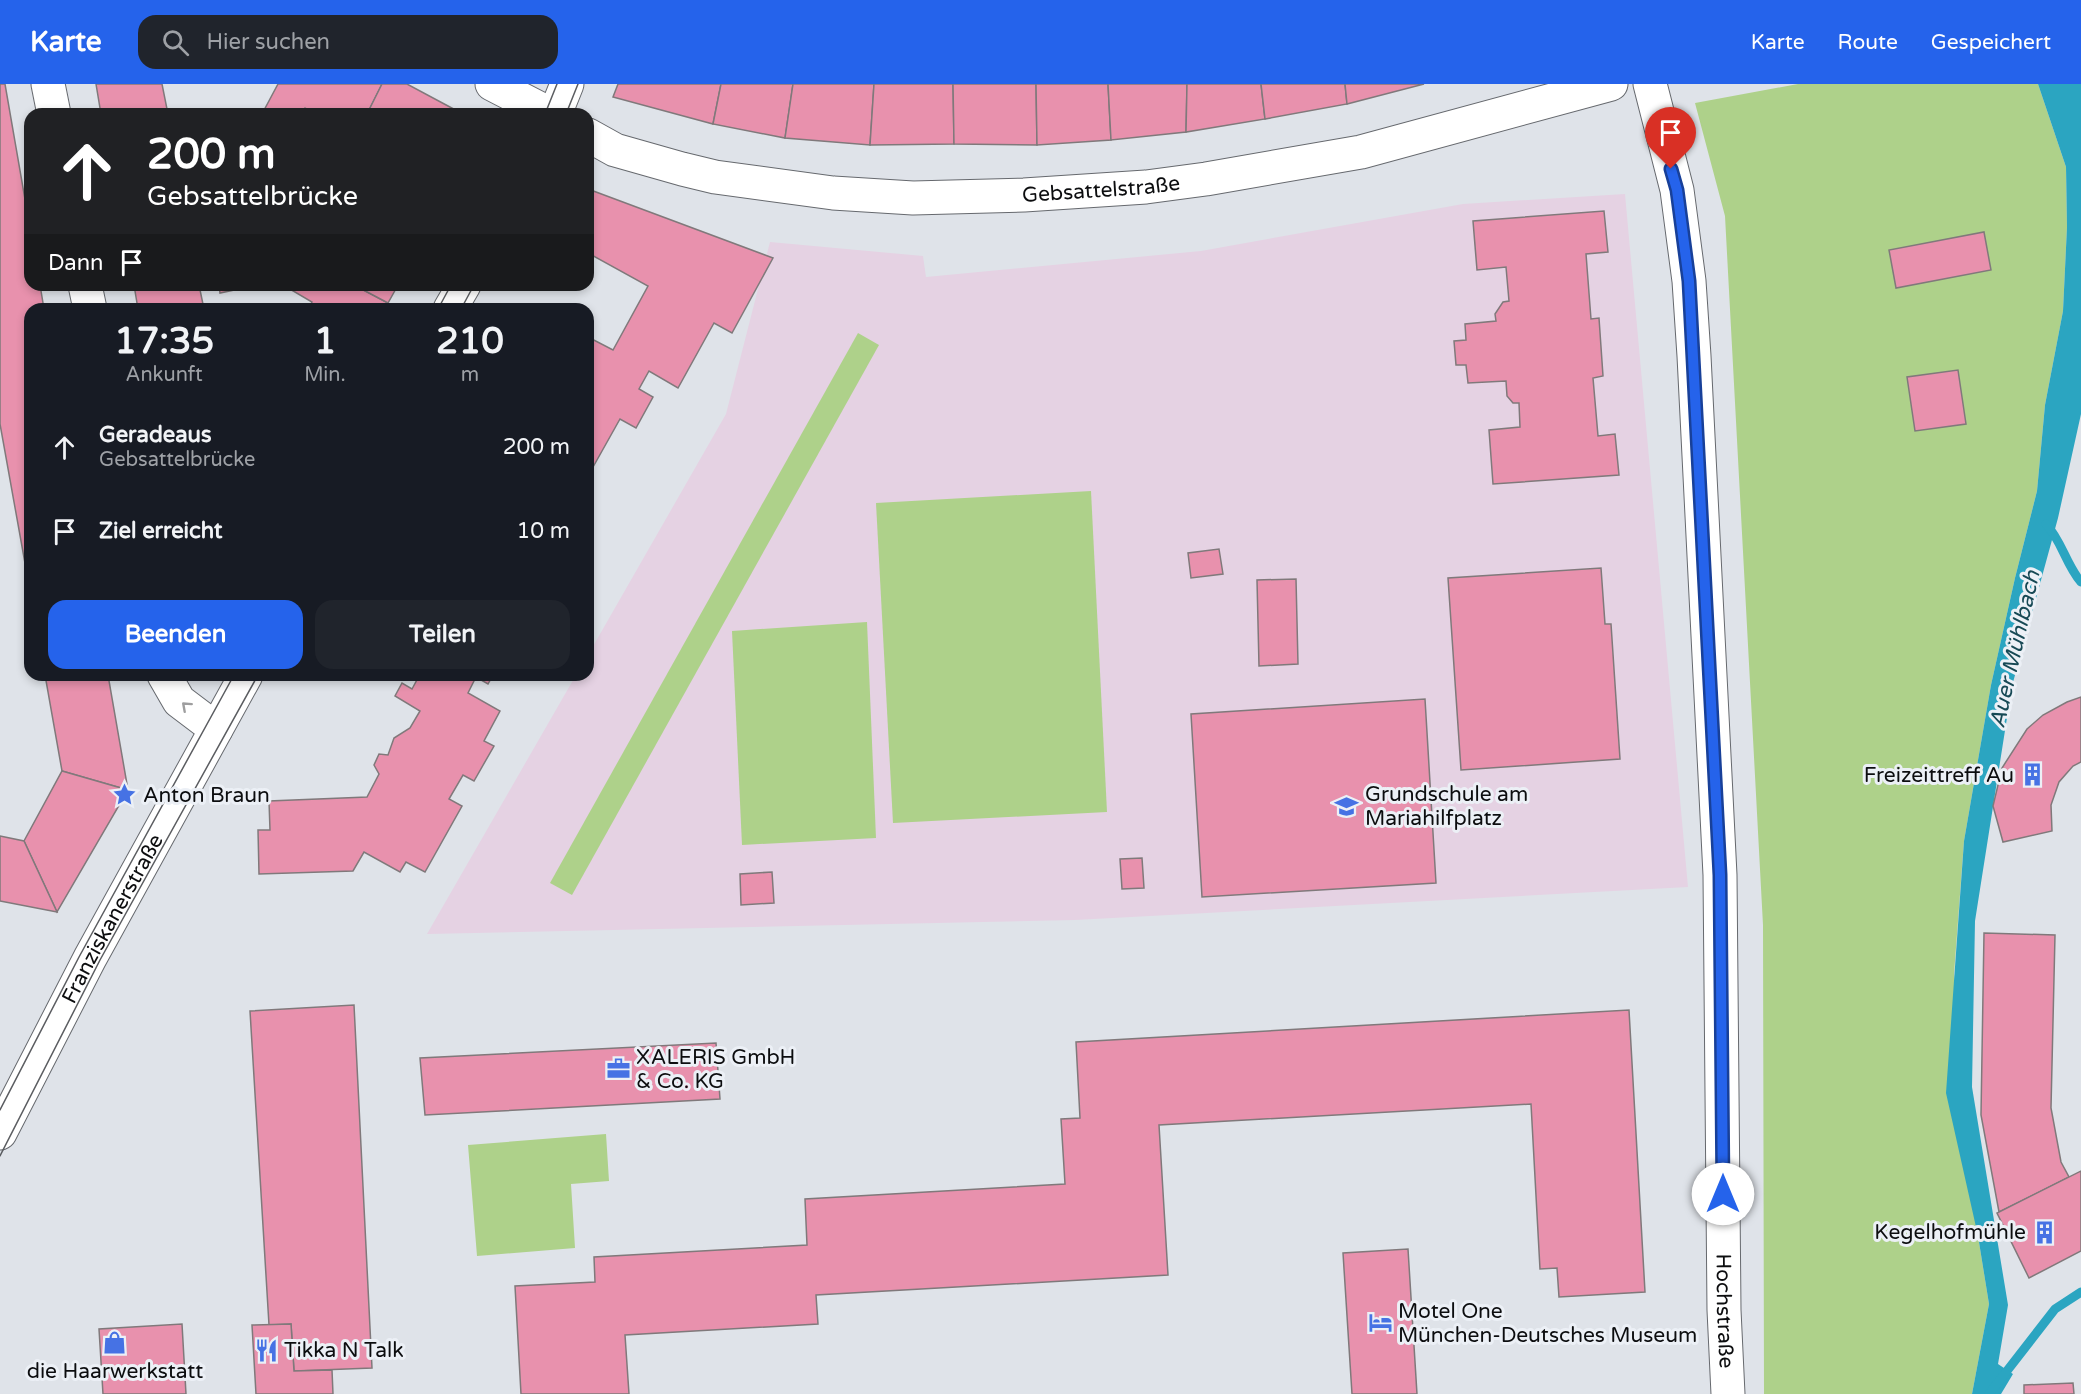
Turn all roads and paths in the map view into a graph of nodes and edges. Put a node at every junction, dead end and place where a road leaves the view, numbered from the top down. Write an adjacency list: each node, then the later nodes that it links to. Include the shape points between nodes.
1 (48, 84): 6 (street)
2 (492, 84): 7 (street)
3 (567, 84): 8 (street)
4 (1611, 84): 9 (street, Gebsattelstraße, via 1361,152 1206,180 1023,195 913,198 833,193 693,172 615,150)
5 (1650, 84): 14 (street, Hochstraße, via 1677,190 1694,356 1720,875)
6 (53, 108)
7 (538, 108)
8 (557, 108)
9 (594, 138)
10 (167, 681): 12 (street, one-way to 10, via 179,701)
11 (243, 681): 12 (street, Franziskanerstraße)
12 (216, 729): 13 (street, Franziskanerstraße, via 90,958)
13 (0, 1133)
14 (1728, 1394)

